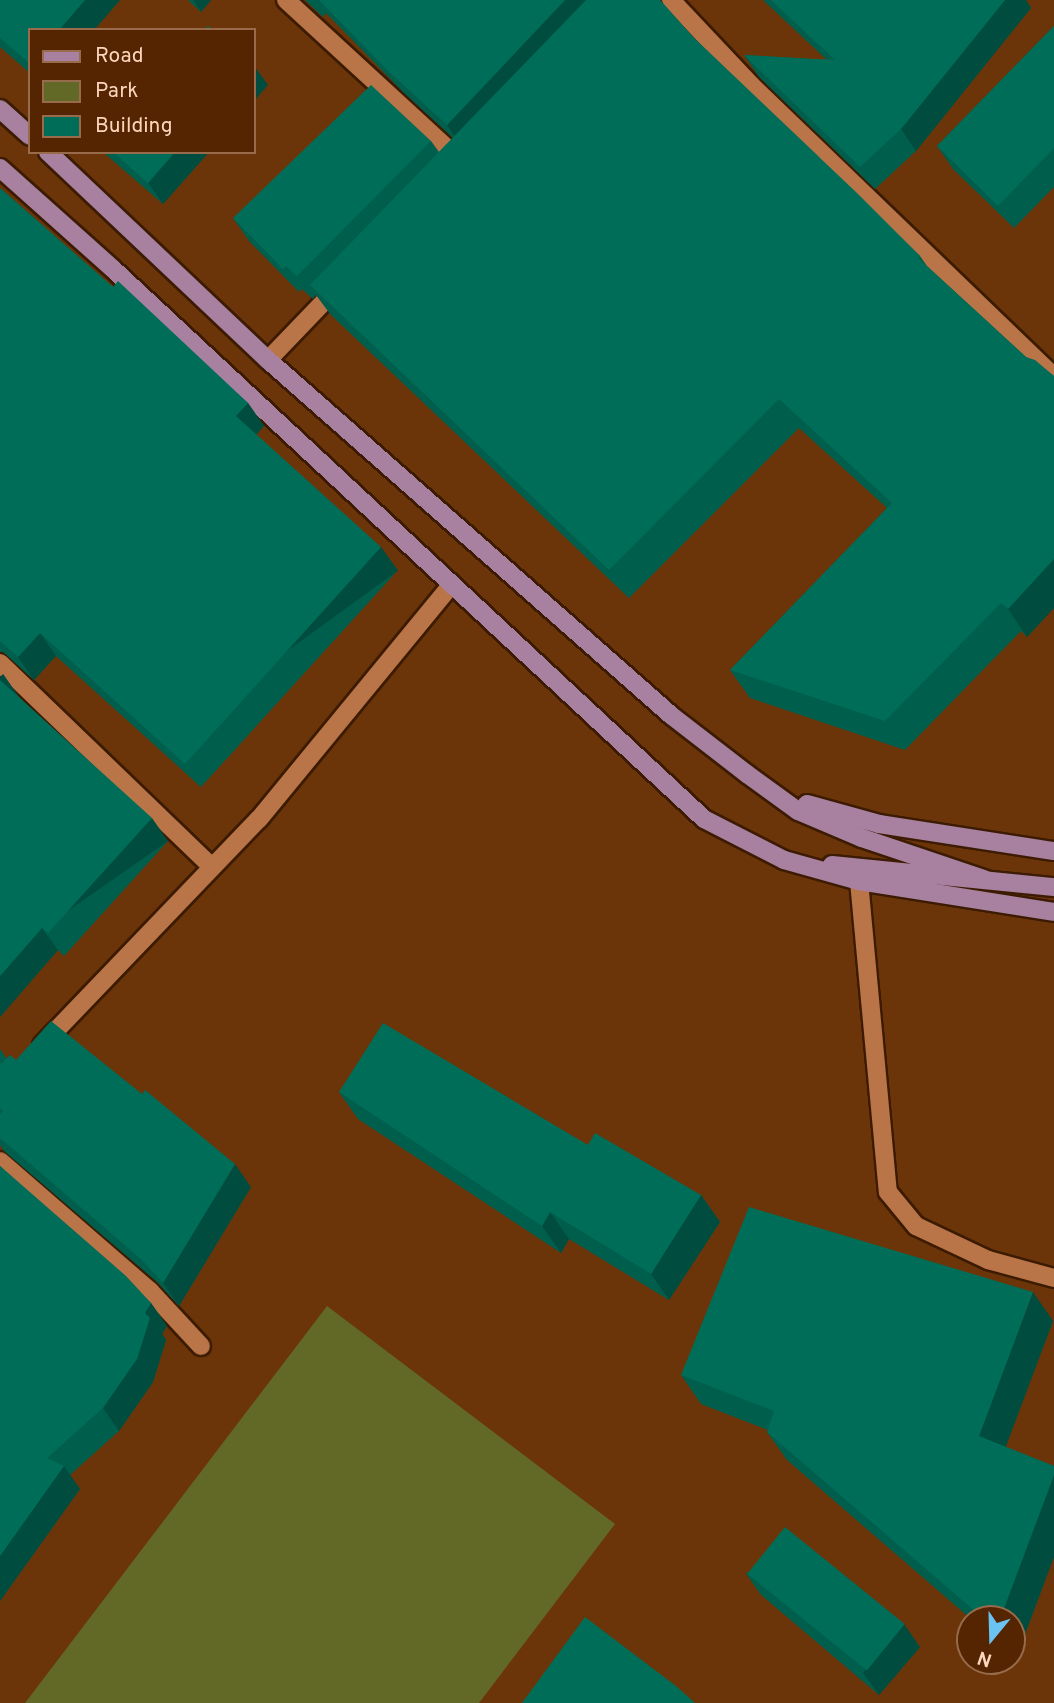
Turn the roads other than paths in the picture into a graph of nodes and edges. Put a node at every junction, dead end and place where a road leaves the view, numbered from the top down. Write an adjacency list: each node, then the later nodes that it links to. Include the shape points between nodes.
1 (286, 0): 6 (street)
2 (671, 0): 10 (street, via 751,85)
3 (0, 108): 4 (main road)
4 (28, 134)
5 (50, 154): 9 (main road)
6 (462, 163)
7 (0, 168): 11 (main road)
8 (347, 278): 9 (street)
9 (268, 360): 13 (main road, via 672,716)
10 (1054, 377)
11 (451, 585): 15 (main road, via 704,818); 16 (street, via 259,819)
12 (0, 663): 16 (street)
13 (747, 774): 14 (main road, via 811,806 878,824); 17 (main road, via 798,811 862,838)
14 (1054, 851)
15 (783, 860): 17 (main road); 18 (main road)
16 (212, 867): 21 (street)
17 (984, 878): 19 (main road)
18 (859, 881): 20 (main road); 23 (street, via 888,1192 916,1226 988,1260)
19 (1054, 887)
20 (1054, 912)
21 (29, 1059)
22 (0, 1161): 24 (street, via 150,1291)
23 (1054, 1278)
24 (201, 1346)

